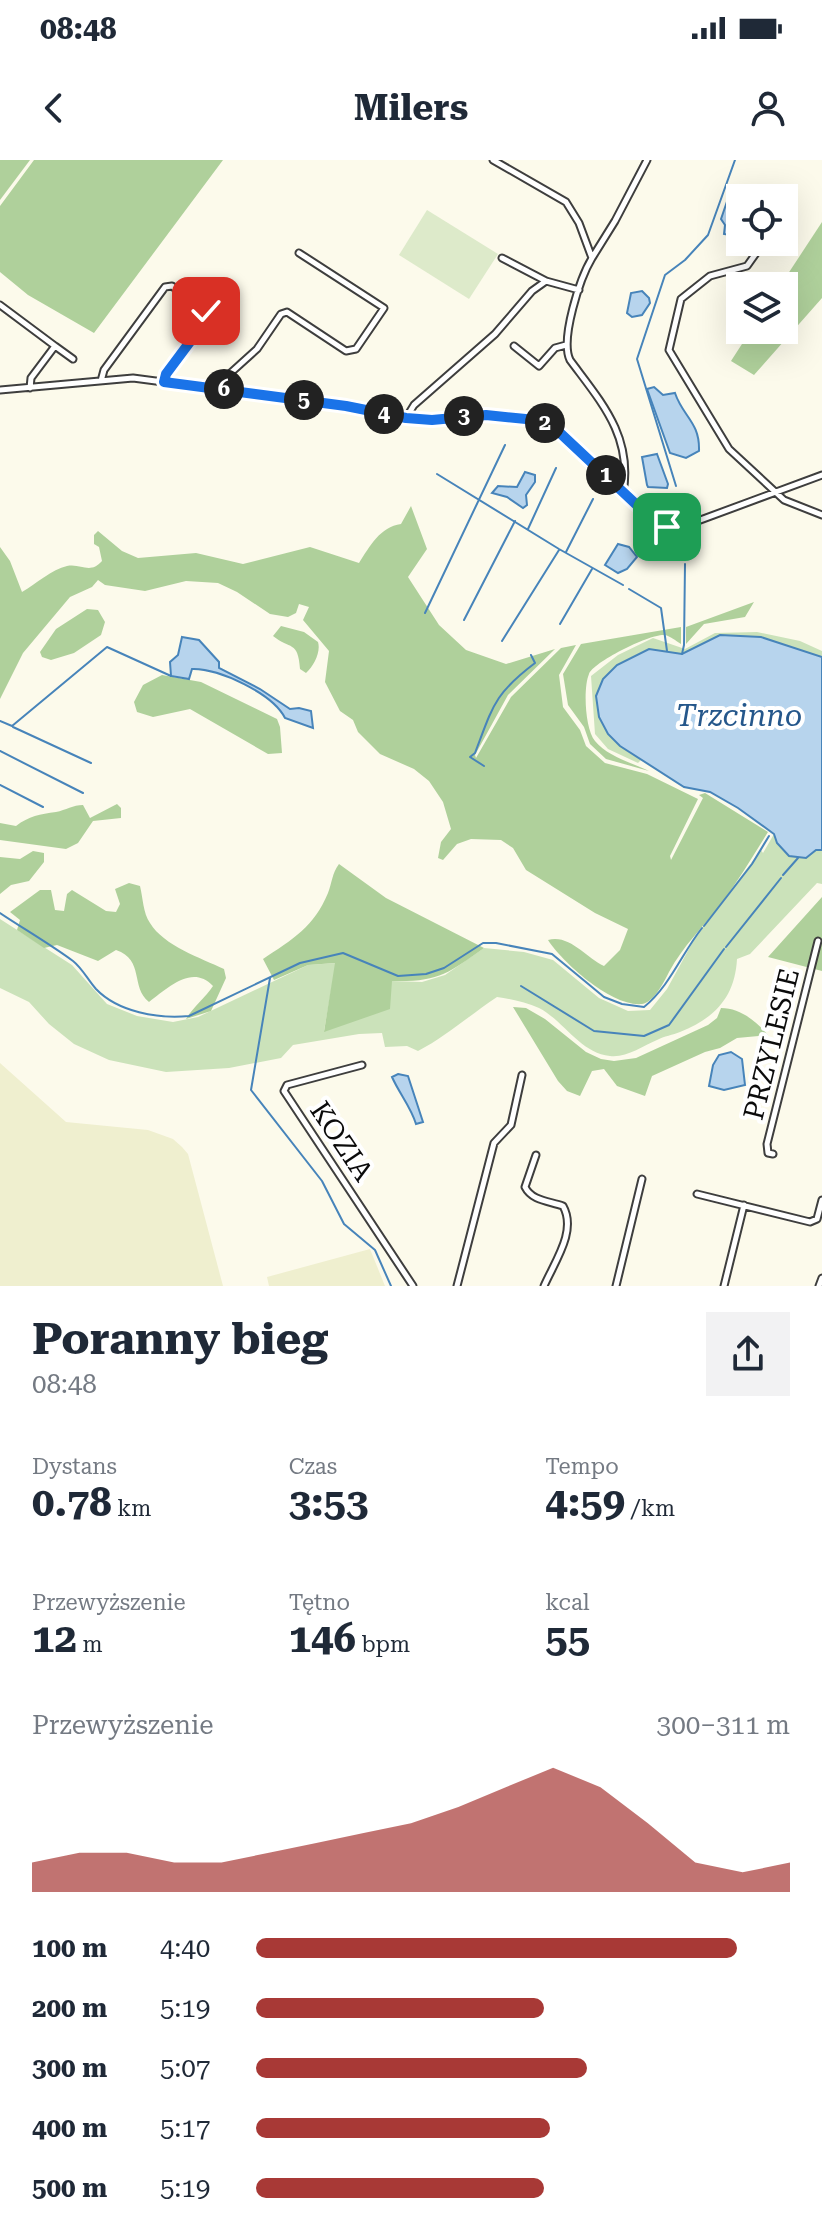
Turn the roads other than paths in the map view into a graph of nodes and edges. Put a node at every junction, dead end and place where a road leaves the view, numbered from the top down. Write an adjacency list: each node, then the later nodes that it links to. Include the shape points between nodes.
1 (493, 160): 6 (street, via 566,202)
2 (647, 160): 6 (street)
3 (299, 253): 17 (street, via 384,308 356,349 346,351 287,312 281,314 257,349 225,378)
4 (754, 256): 22 (street, via 747,266 710,276 681,299 669,350 729,449)
5 (502, 258): 7 (street)
6 (592, 258): 8 (street)
7 (546, 281): 8 (street); 19 (street)
8 (579, 290): 10 (street)
9 (0, 305): 11 (street)
10 (566, 345): 12 (street, via 555,348 539,366); 21 (street, via 570,360 618,429)
11 (55, 346): 13 (street); 16 (street, via 31,378)
12 (514, 346)
13 (73, 359)
14 (101, 381): 15 (street); 15 (street, via 165,287 172,286 206,311 207,319); 16 (street)
15 (164, 382): 17 (street)
16 (30, 388): 18 (street)
17 (223, 389): 19 (street)
18 (0, 390)
19 (406, 418): 21 (street, via 486,415 542,421)
20 (822, 475): 22 (street)
21 (623, 493): 22 (street, via 658,524 676,529)
22 (776, 493): 23 (street)
23 (822, 515)
24 (818, 941): 27 (street, PRZYLESIE, via 767,1144)
25 (362, 1065): 34 (street, KOZIA, via 287,1085 284,1091)
26 (522, 1075): 35 (street, via 511,1125 494,1143)
27 (773, 1154)
28 (536, 1155): 36 (street, via 525,1187 529,1194 563,1206 569,1217)
29 (642, 1179): 37 (street)
30 (697, 1194): 32 (street)
31 (822, 1200): 32 (street, via 812,1222)
32 (744, 1205): 38 (street)
33 (822, 1278): 39 (street)
34 (413, 1286)
35 (457, 1286)
36 (544, 1286)
37 (616, 1286)
38 (724, 1286)
39 (819, 1286)

